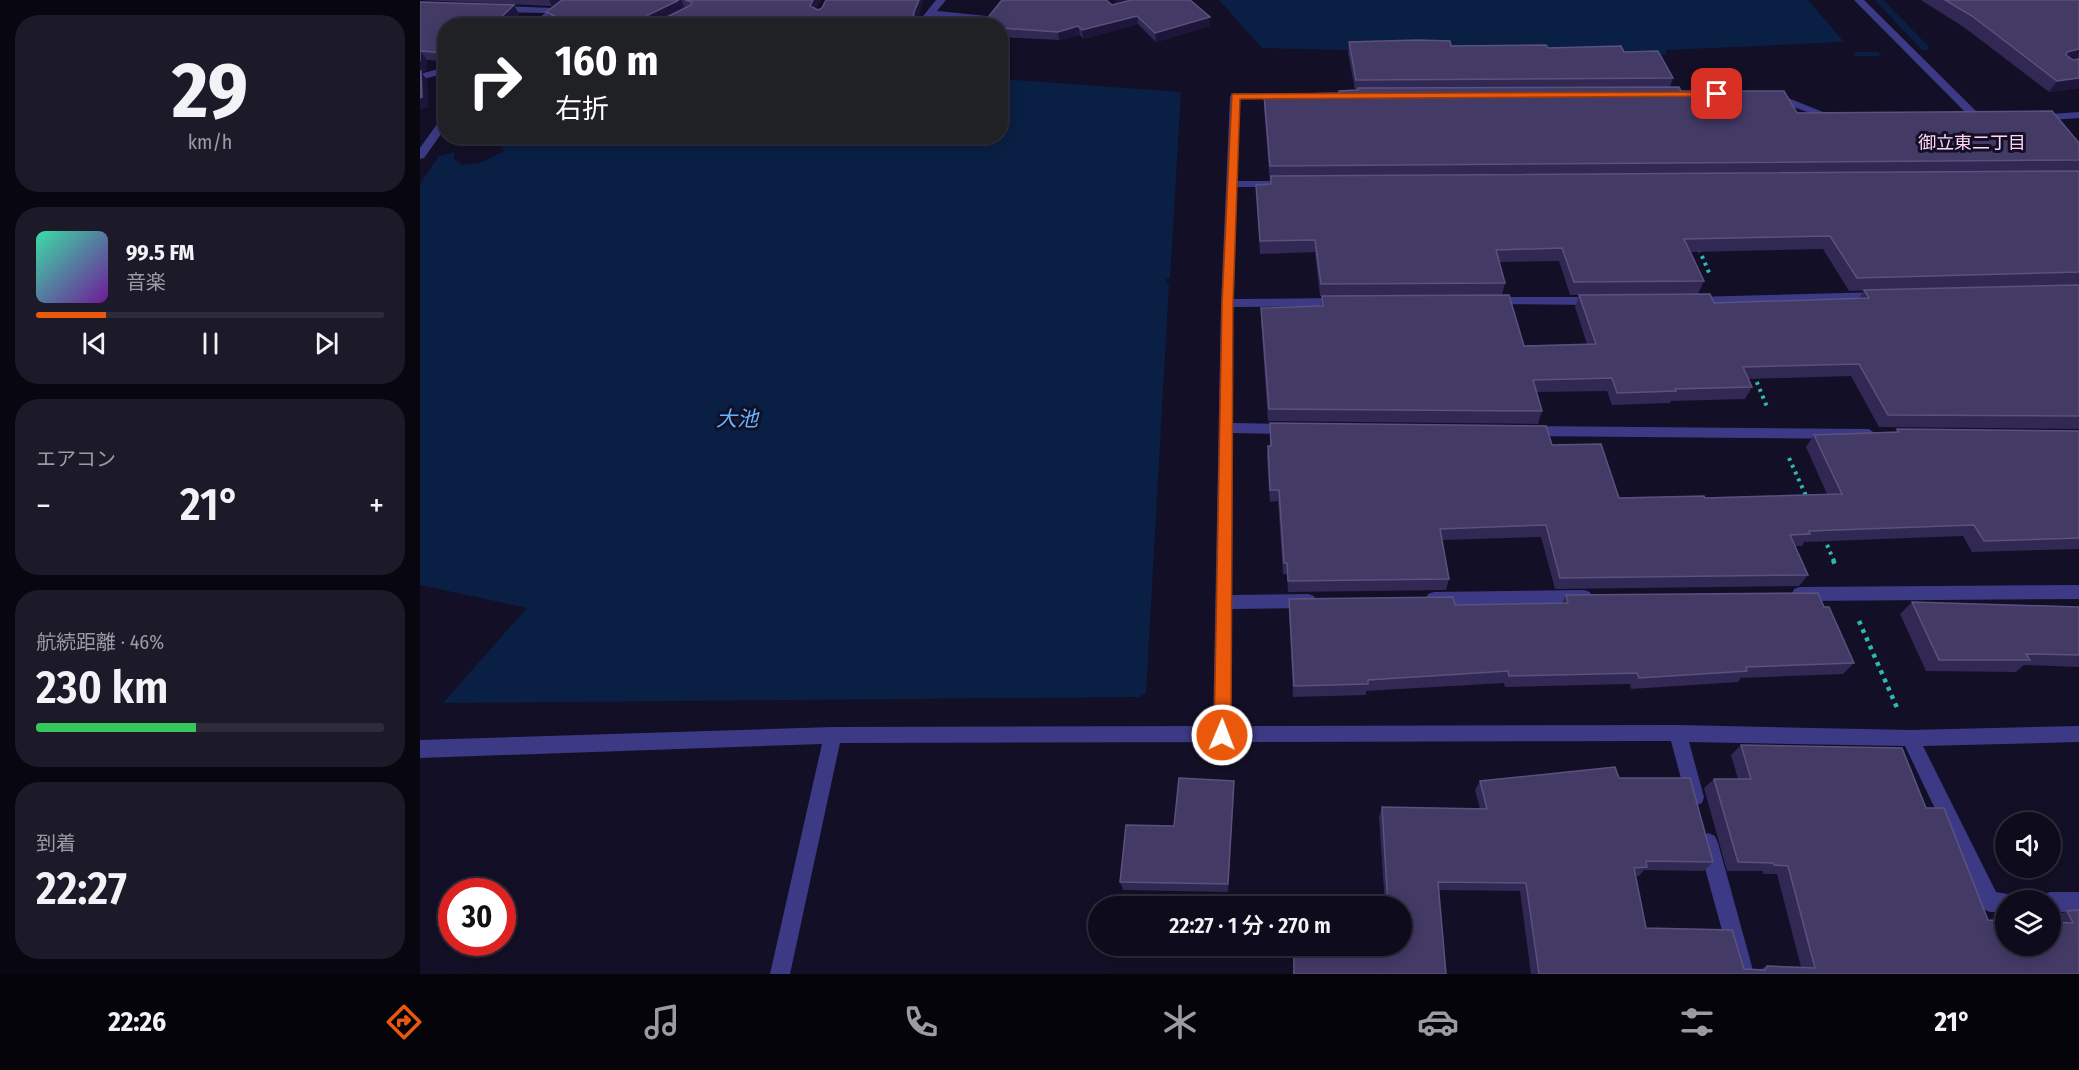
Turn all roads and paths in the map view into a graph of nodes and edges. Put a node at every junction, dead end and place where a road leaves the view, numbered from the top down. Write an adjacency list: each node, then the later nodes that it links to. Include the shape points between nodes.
1 (570, 0): 5 (street)
2 (941, 0): 6 (street)
3 (1859, 0): 17 (street)
4 (489, 8): 5 (street)
5 (557, 11): 7 (street)
6 (930, 13): 8 (street); 9 (street)
7 (546, 18)
8 (926, 18)
9 (978, 18)
10 (438, 72): 11 (street)
11 (420, 77)
12 (1758, 94): 15 (street, via 1780,94 1830,118)
13 (1294, 96): 21 (street, via 1235,96)
14 (2079, 115): 16 (street, via 2055,122)
15 (1841, 118)
16 (2030, 118)
17 (1977, 119)
18 (437, 132): 19 (street); 20 (street)
19 (420, 138)
20 (420, 156)
21 (1232, 184): 22 (street); 28 (street)
22 (1303, 184)
23 (1900, 296): 25 (street)
24 (1615, 301): 27 (street)
25 (1674, 301)
26 (1357, 302): 28 (street)
27 (1474, 302)
28 (1227, 303): 29 (street)
29 (1226, 428): 30 (street); 38 (street)
30 (1308, 429)
31 (1508, 431): 32 (street)
32 (1883, 434)
33 (2079, 592): 34 (street)
34 (1788, 594)
35 (1596, 597): 36 (street)
36 (1416, 599)
37 (1320, 601): 38 (street)
38 (1224, 602): 42 (street)
39 (1678, 733): 42 (street); 43 (street); 49 (street)
40 (2079, 734): 43 (street)
41 (833, 735): 42 (street); 44 (street); 48 (street)
42 (1222, 735)
43 (1910, 738): 45 (street, via 1990,902)
44 (420, 749)
45 (1995, 902)
46 (2061, 902): 47 (street)
47 (2079, 902)
48 (780, 974)
49 (1744, 974)

